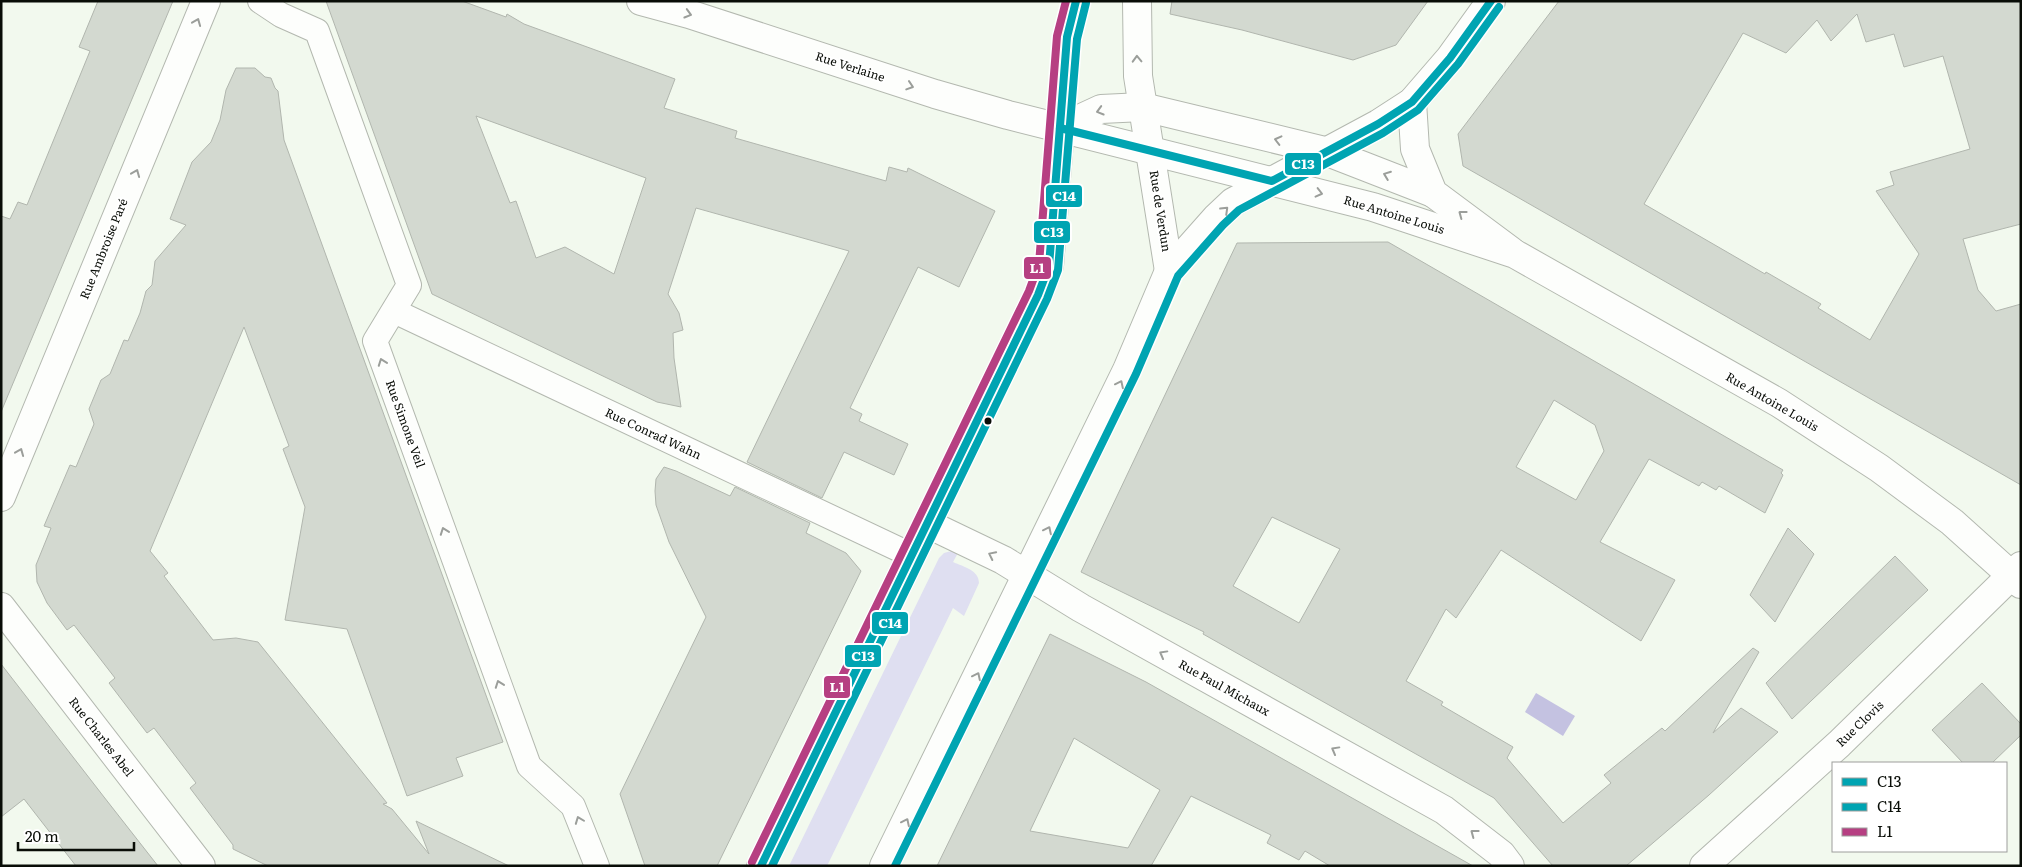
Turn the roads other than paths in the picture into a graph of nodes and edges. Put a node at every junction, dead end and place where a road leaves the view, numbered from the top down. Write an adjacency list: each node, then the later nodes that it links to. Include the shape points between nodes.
1 (206, 1): 16 (main road, Rue Ambroise Paré, one-way to 1)
2 (260, 1): 15 (street, Rue Simone Veil, via 281,15 317,31 409,285)
3 (641, 1): 8 (main road, Rue Verlaine, one-way to 8, via 935,94)
4 (1137, 1): 7 (main road, Rue de Verdun, one-way to 4, via 1138,76)
5 (1491, 1): 6 (main road, Rue de Verdun, via 1450,58)
6 (1412, 102): 10 (main road, Rue de Verdun); 12 (main road, via 1415,149)
7 (1143, 107): 8 (main road, Rue Antoine Louis, one-way to 8, via 1101,110); 9 (main road, Rue de Verdun); 10 (main road, Rue Antoine Louis, one-way to 7)
8 (1060, 128): 9 (main road, Rue Verlaine); 17 (main road, via 1049,266)
9 (1150, 151): 11 (main road, Rue Antoine Louis); 14 (main road, Rue de Verdun)
10 (1326, 151): 11 (main road, Rue de Verdun); 12 (main road, Rue Antoine Louis, one-way to 10)
11 (1272, 181): 13 (main road, Rue Antoine Louis, one-way to 13, via 1373,206); 14 (main road, Rue de Verdun, one-way to 11, via 1233,202)
12 (1433, 193): 13 (main road, Rue Antoine Louis, one-way to 12)
13 (1515, 254): 20 (main road, Rue Antoine Louis, via 1779,403 1880,468)
14 (1169, 271): 19 (main road, Rue de Verdun, one-way to 14, via 1126,370)
15 (394, 311): 18 (street, Rue Conrad Wahn); 23 (street, Rue Simone Veil, one-way to 15, via 573,806 529,766 375,342)
16 (1, 497)
17 (928, 524): 18 (main road); 19 (main road, Rue Paul Michaux, one-way to 17)
18 (913, 556): 24 (main road)
19 (1027, 574): 25 (main road, Rue de Verdun, one-way to 19); 26 (main road, Rue Paul Michaux, one-way to 19, via 1501,854 1444,810 1081,608)
20 (2017, 575): 27 (main road, Rue Clovis, via 1846,738)
21 (1, 608): 22 (main road, Rue Charles Abel)
22 (200, 866)
23 (597, 866)
24 (761, 866)
25 (884, 866)
26 (1510, 866)
27 (1704, 866)

